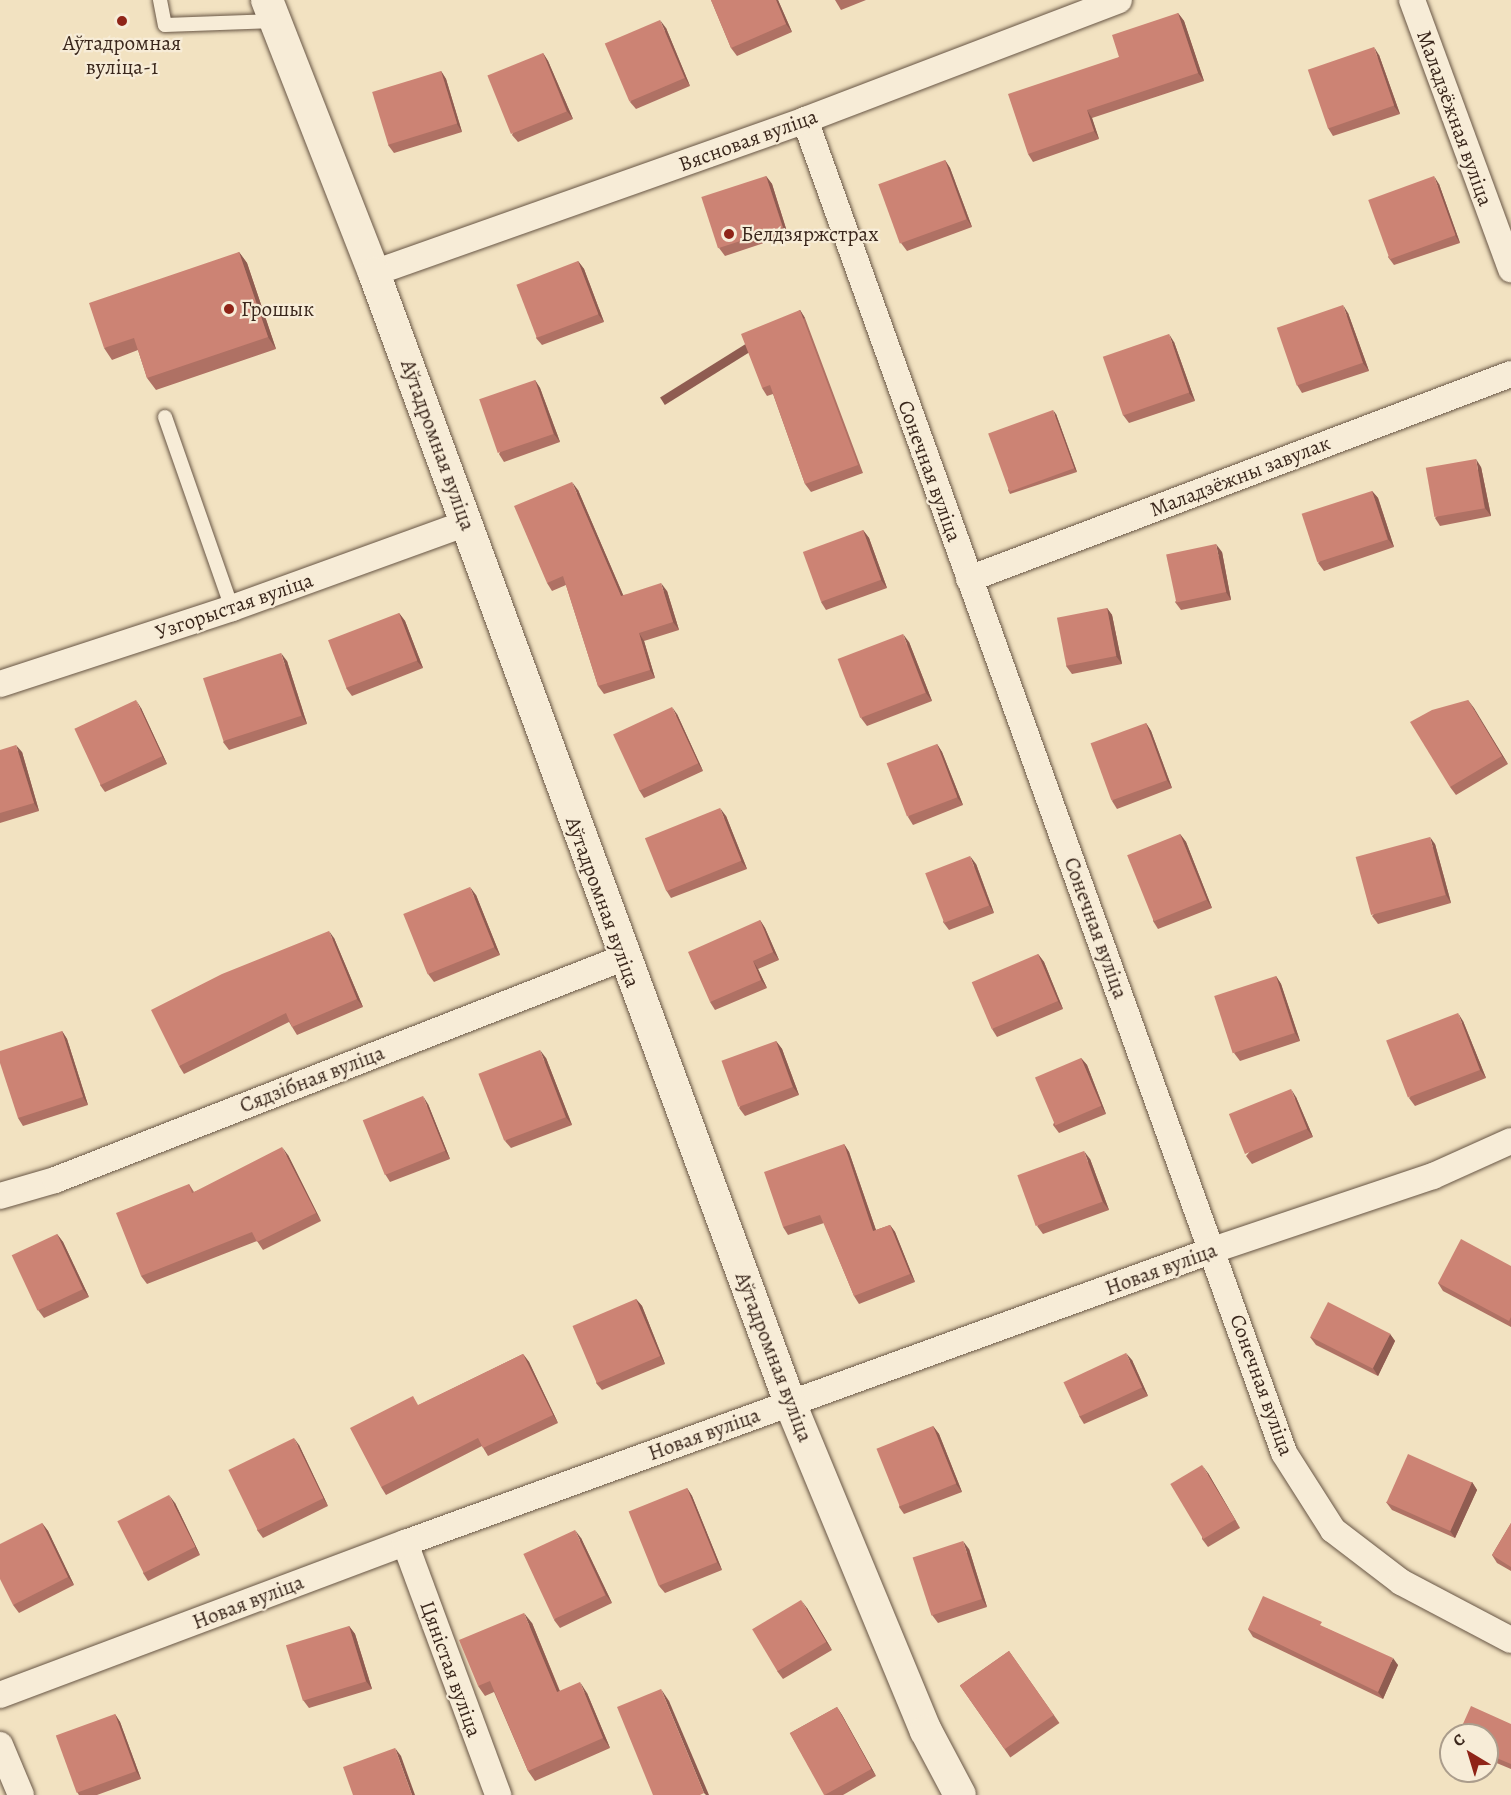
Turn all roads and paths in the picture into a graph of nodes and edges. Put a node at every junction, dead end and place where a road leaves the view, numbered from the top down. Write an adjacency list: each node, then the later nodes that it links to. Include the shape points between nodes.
1 (160, 0): 4 (lane, via 165,25)
2 (1119, 0): 5 (street, Вясновая вуліца)
3 (1412, 0): 6 (street, Маладзёжная вуліца)
4 (271, 10): 7 (street, Аўтадромная вуліца)
5 (805, 120): 7 (street, Вясновая вуліца); 11 (street, Сонечная вуліца)
6 (1511, 269)
7 (374, 273): 10 (street, Аўтадромная вуліца)
8 (1511, 374): 11 (street, Маладзёжны завулак)
9 (165, 417): 12 (lane)
10 (467, 523): 12 (street, Узгорыстая вуліца); 14 (street, Аўтадромная вуліца)
11 (969, 579): 17 (street, Сонечная вуліца)
12 (232, 608): 13 (street, Узгорыстая вуліца)
13 (0, 684)
14 (623, 957): 16 (street, Сядзібная вуліца, via 55,1180); 18 (street, Аўтадромная вуліца)
15 (1511, 1141): 17 (street, Новая вуліца, via 1433,1176)
16 (0, 1196)
17 (1213, 1250): 18 (street, Новая вуліца); 20 (street, Сонечная вуліца, via 1284,1453 1333,1530 1401,1582)
18 (790, 1403): 19 (street, Новая вуліца); 25 (street, Аўтадромная вуліца, via 926,1731)
19 (405, 1543): 21 (street, Новая вуліца); 24 (street, Цяністая вуліца)
20 (1511, 1640)
21 (0, 1695)
22 (0, 1745): 23 (street)
23 (21, 1795)
24 (498, 1795)
25 (960, 1795)

